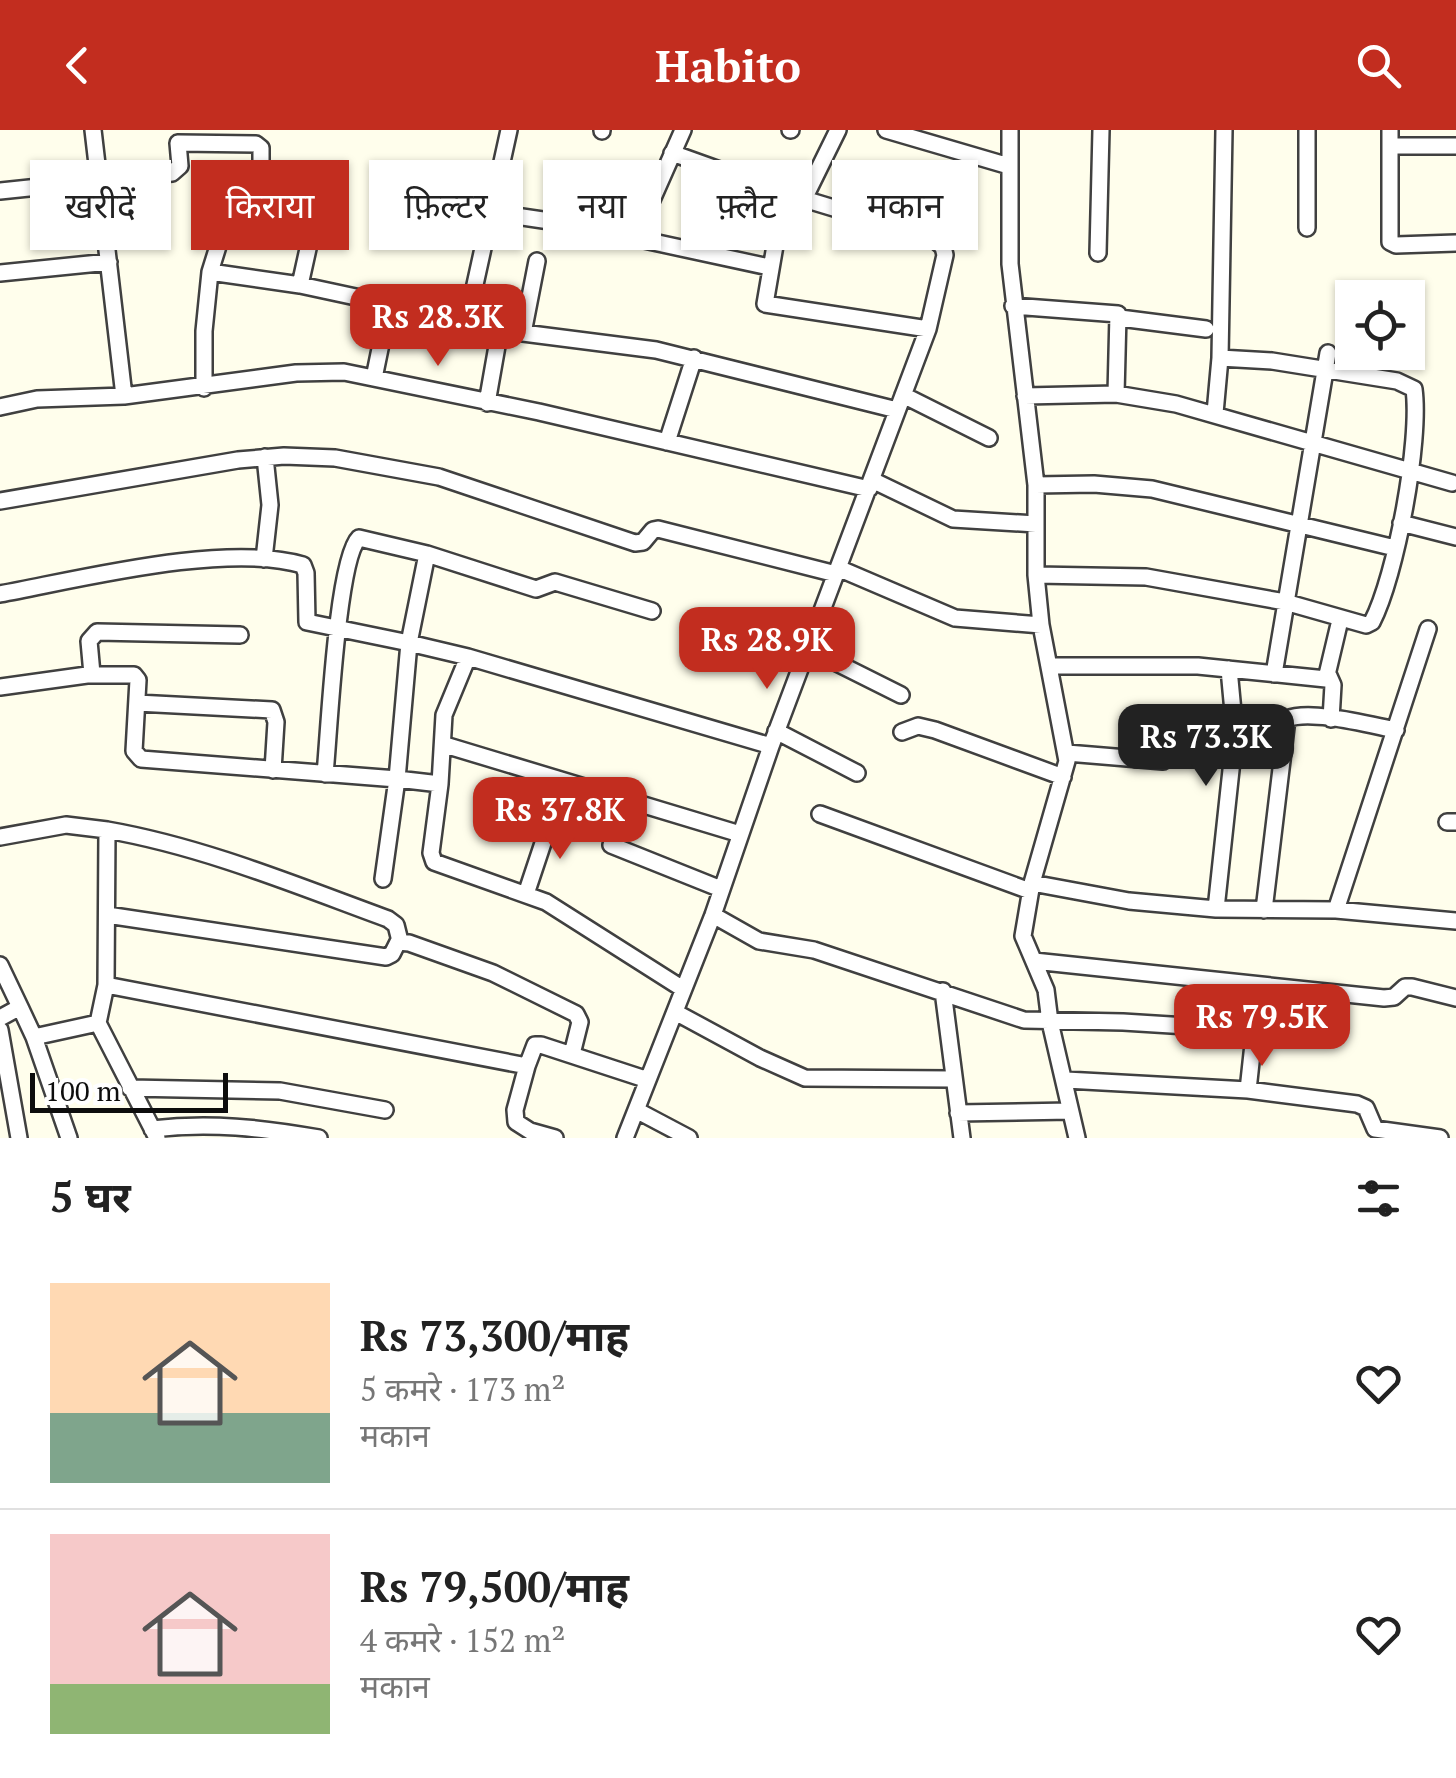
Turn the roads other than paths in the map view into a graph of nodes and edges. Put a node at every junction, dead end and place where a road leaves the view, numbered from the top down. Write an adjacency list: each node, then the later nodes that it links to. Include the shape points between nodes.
1 (93, 130): 14 (street)
2 (509, 130): 16 (street)
3 (683, 130): 13 (street)
4 (838, 130): 21 (street)
5 (886, 130): 18 (street)
6 (1010, 130): 18 (street)
7 (1101, 130): 33 (street)
8 (1224, 130): 50 (street)
9 (1307, 130): 26 (street)
10 (176, 137): 15 (street, via 256,144); 19 (street, via 181,159)
11 (1390, 138): 12 (street); 27 (street, via 1390,242)
12 (1456, 146)
13 (672, 153): 17 (street); 20 (street)
14 (97, 160)
15 (260, 160)
16 (502, 160)
17 (692, 160)
18 (1009, 166): 41 (street)
19 (171, 173)
20 (661, 179)
21 (812, 182)
22 (30, 188): 23 (street)
23 (0, 191)
24 (812, 200): 46 (street, via 940,243 943,270)
25 (523, 217): 36 (street)
26 (1307, 228)
27 (1456, 244)
28 (108, 250): 35 (street)
29 (217, 250): 37 (street)
30 (308, 250): 39 (street)
31 (481, 250): 43 (street)
32 (773, 250): 36 (street)
33 (1098, 252)
34 (537, 261): 47 (street)
35 (109, 262): 38 (street); 55 (street)
36 (770, 267): 46 (street, via 767,305)
37 (210, 272): 39 (street); 53 (street)
38 (0, 273)
39 (300, 284): 40 (street)
40 (389, 305): 43 (street); 52 (street)
41 (1014, 306): 42 (street, via 1116,312); 56 (street)
42 (1120, 318): 45 (street); 54 (street)
43 (467, 321): 44 (street)
44 (500, 328): 47 (street); 57 (street)
45 (1206, 329)
46 (928, 330): 58 (street)
47 (524, 333): 49 (street)
48 (1328, 353): 51 (street)
49 (694, 358): 58 (street); 62 (street)
50 (1220, 358): 51 (street); 60 (street)
51 (1324, 370): 63 (street); 65 (street, via 1414,389)
52 (374, 378): 53 (street, via 320,372); 57 (street)
53 (204, 388): 55 (street)
54 (1116, 394): 56 (street); 60 (street)
55 (124, 396): 59 (street)
56 (1025, 396): 68 (street)
57 (487, 403): 62 (street)
58 (900, 403): 61 (street); 67 (street)
59 (0, 407)
60 (1215, 413): 63 (street)
61 (990, 438)
62 (666, 442): 67 (street)
63 (1315, 445): 65 (street); 72 (street)
64 (265, 457): 69 (street); 76 (street, via 270,505); 77 (street, via 335,458 418,472 634,542 658,530)
65 (1410, 471): 66 (street); 70 (street)
66 (1452, 483)
67 (871, 484): 71 (street, via 953,520); 77 (street)
68 (1036, 484): 71 (street); 72 (street, via 1152,488)
69 (0, 501)
70 (1401, 522): 73 (street); 74 (street)
71 (1036, 524): 78 (street)
72 (1299, 526): 74 (street); 80 (street)
73 (1456, 537)
74 (1395, 548): 82 (street, via 1372,622)
75 (426, 554): 81 (street, via 536,589 555,582); 84 (street, via 356,541); 87 (street)
76 (264, 559): 79 (street, via 181,563); 84 (street, via 302,565 305,620)
77 (837, 571): 83 (street, via 955,618); 88 (street)
78 (1036, 574): 80 (street, via 1146,577); 83 (street)
79 (0, 594)
80 (1284, 602): 82 (street); 93 (street)
81 (652, 611)
82 (1340, 620): 94 (street)
83 (1041, 624): 90 (street)
84 (338, 628): 87 (street); 106 (street)
85 (1428, 629): 99 (street)
86 (240, 634): 92 (street, via 97,632 89,641)
87 (409, 643): 89 (street); 109 (street)
88 (807, 648): 96 (street); 101 (street)
89 (468, 656): 101 (street); 102 (street, via 444,715)
90 (1050, 666): 91 (street); 103 (street)
91 (1229, 669): 93 (street); 121 (street, via 1235,733)
92 (92, 674): 95 (street); 97 (street, via 134,675)
93 (1274, 674): 94 (street)
94 (1328, 676): 98 (street)
95 (0, 687)
96 (901, 695)
97 (137, 703): 105 (street, via 134,751 141,759); 105 (street, via 272,710)
98 (1331, 719): 99 (street); 122 (street, via 1287,718)
99 (1396, 730): 123 (street)
100 (902, 732): 108 (street, via 918,726 935,730)
101 (773, 738): 107 (street); 114 (street)
102 (444, 745): 110 (street); 114 (street)
103 (1066, 753): 104 (street); 108 (street)
104 (1163, 761)
105 (274, 770): 106 (street)
106 (325, 774): 109 (street)
107 (857, 774)
108 (1063, 777): 118 (street)
109 (397, 780): 110 (street); 117 (street)
110 (440, 784): 120 (street, via 432,860)
111 (820, 814): 118 (street)
112 (552, 816): 120 (street)
113 (107, 830): 115 (street, via 66,826); 124 (street); 127 (street, via 246,866 388,920)
114 (740, 834): 119 (street)
115 (0, 838)
116 (612, 845): 119 (street)
117 (384, 879)
118 (1031, 887): 121 (street); 128 (street, via 1024,936)
119 (722, 889): 125 (street)
120 (526, 894): 131 (street)
121 (1216, 909): 122 (street)
122 (1264, 910): 123 (street)
123 (1336, 910): 126 (street)
124 (107, 915): 127 (street, via 386,957); 130 (street)
125 (713, 916): 131 (street); 132 (street, via 759,940 814,950)
126 (1456, 921)
127 (400, 941): 141 (street, via 471,964 576,1014)
128 (1034, 961): 133 (street, via 1384,998 1407,987); 137 (street)
129 (0, 966): 134 (street)
130 (106, 985): 138 (street); 142 (street)
131 (684, 989): 135 (street)
132 (943, 991): 137 (street, via 1024,1020); 143 (street)
133 (1456, 998)
134 (20, 1007): 136 (street); 140 (street)
135 (675, 1012): 143 (street, via 805,1078); 144 (street)
136 (0, 1018)
137 (1050, 1022): 145 (street); 147 (street, via 1252,1030)
138 (98, 1024): 140 (street); 146 (street)
139 (0, 1030): 154 (street)
140 (34, 1037): 155 (street)
141 (572, 1054): 142 (street, via 535,1045); 144 (street)
142 (527, 1066): 153 (street, via 514,1115)
143 (952, 1078): 151 (street)
144 (648, 1080): 149 (street)
145 (1066, 1080): 147 (street); 150 (street)
146 (130, 1088): 148 (street, via 280,1091); 152 (street)
147 (1248, 1090): 162 (street, via 1357,1104 1375,1129)
148 (385, 1110)
149 (636, 1110): 158 (street); 159 (street)
150 (1070, 1111): 151 (street); 161 (street)
151 (958, 1113): 160 (street)
152 (155, 1133): 156 (street, via 186,1125 240,1125)
153 (529, 1135): 157 (street)
154 (20, 1138)
155 (69, 1138)
156 (319, 1138)
157 (555, 1138)
158 (625, 1138)
159 (689, 1138)
160 (962, 1138)
161 (1077, 1138)
162 (1440, 1138)

